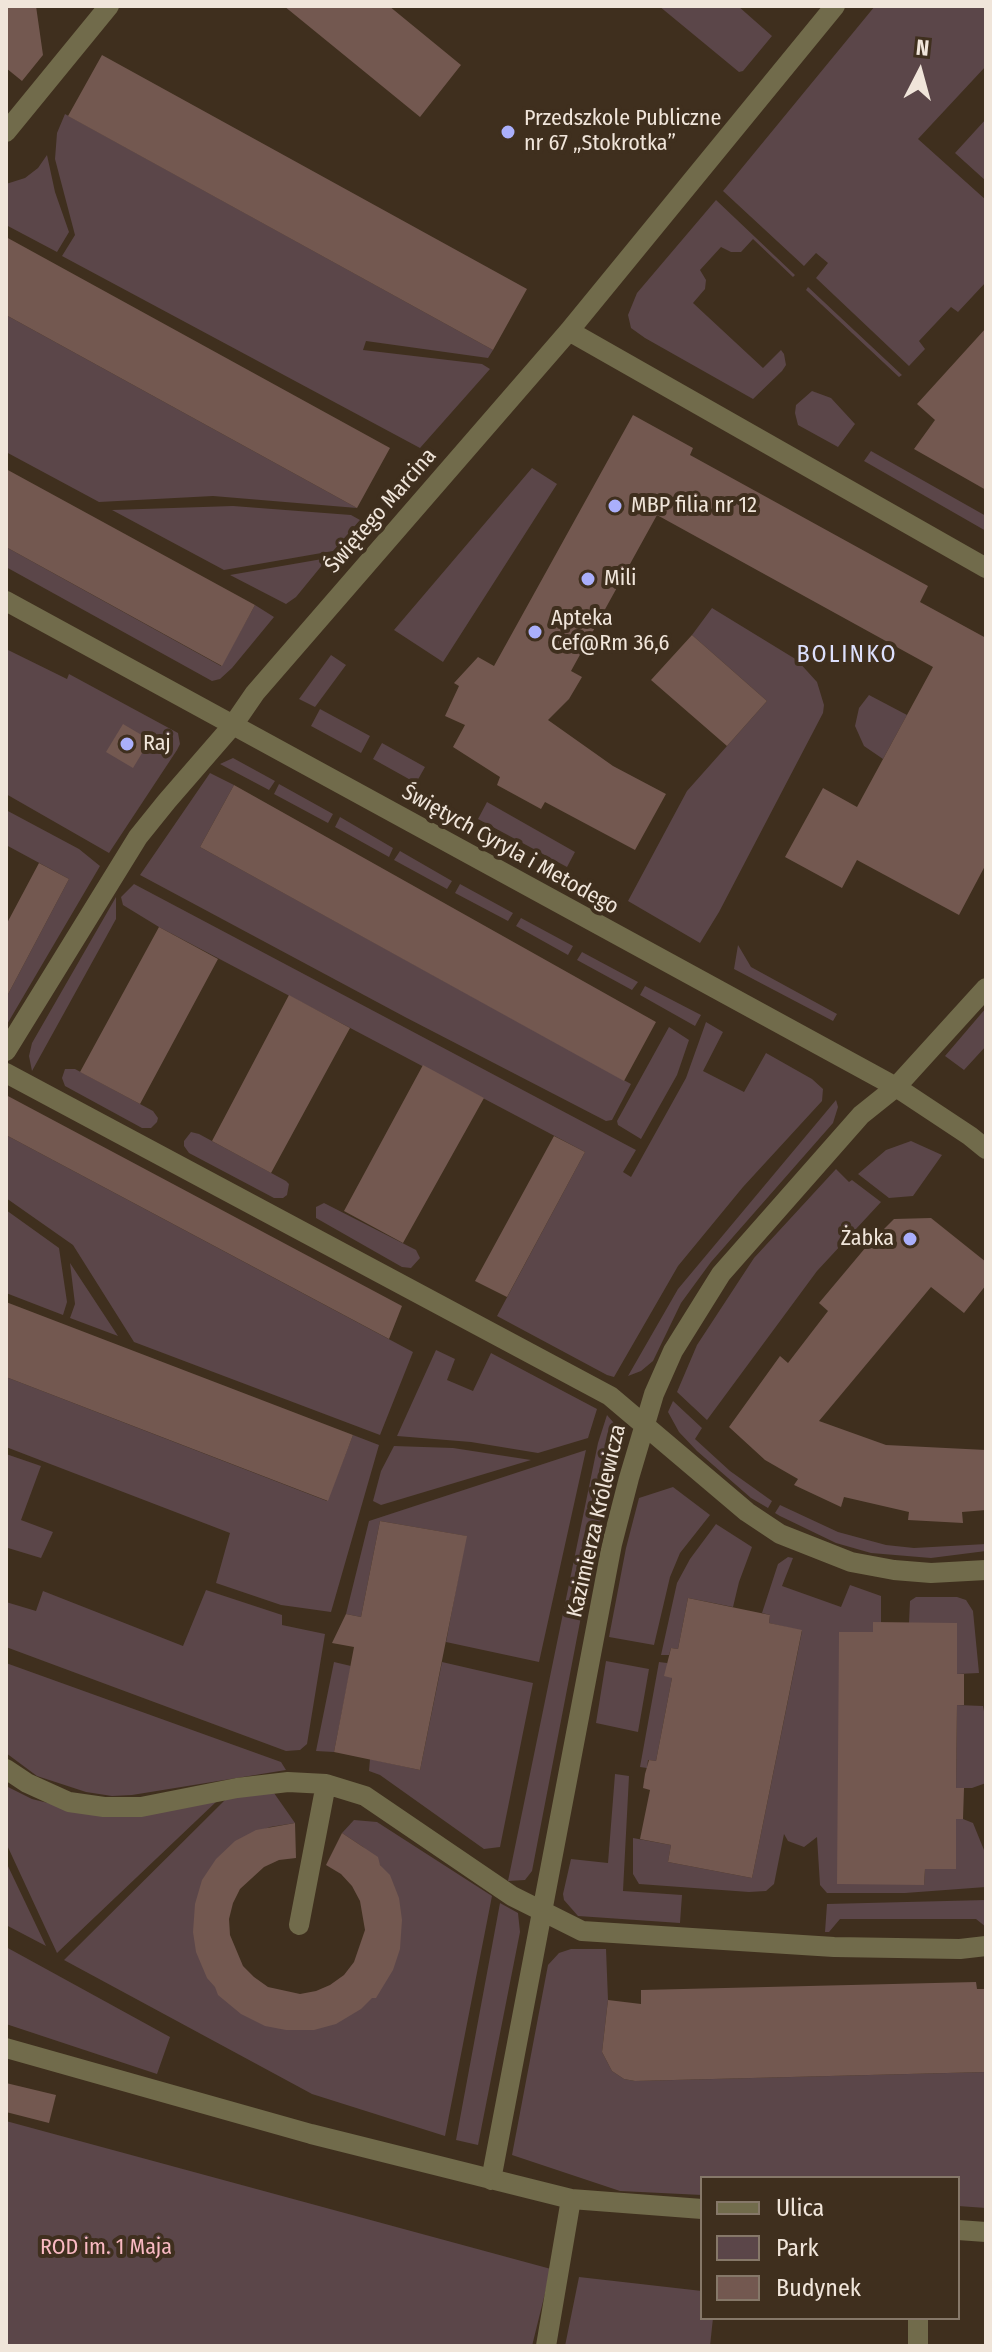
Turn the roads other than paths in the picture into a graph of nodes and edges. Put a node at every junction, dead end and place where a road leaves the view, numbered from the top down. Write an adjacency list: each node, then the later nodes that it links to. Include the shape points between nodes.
1 (109, 6): 3 (street)
2 (835, 6): 4 (street, Świętego Marcina)
3 (6, 132)
4 (569, 331): 5 (street); 7 (street, Świętego Marcina, via 255,693)
5 (986, 568)
6 (6, 601): 7 (street, Świętych Cyryla i Metodego)
7 (233, 725): 9 (street, Świętego Marcina, via 138,837); 11 (street, Świętych Cyryla i Metodego)
8 (986, 988): 11 (street, Kazimierza Królewicza)
9 (6, 1051)
10 (6, 1073): 13 (street, via 610,1396)
11 (896, 1087): 12 (street, Świętych Cyryla i Metodego); 13 (street, Kazimierza Królewicza, via 861,1115 721,1274 673,1351)
12 (986, 1149)
13 (644, 1425): 14 (street, via 780,1534 851,1562 894,1570); 17 (street, Kazimierza Królewicza, via 612,1544)
14 (986, 1570)
15 (6, 1769): 16 (street, via 69,1802 104,1807 141,1807 288,1782)
16 (326, 1784): 17 (street, via 365,1796); 18 (street)
17 (542, 1912): 19 (street, via 601,1934 834,1947); 21 (street, Kazimierza Królewicza)
18 (299, 1925)
19 (986, 1946)
20 (6, 2048): 21 (street)
21 (491, 2180): 22 (street)
22 (571, 2199): 23 (street); 27 (street)
23 (700, 2209)
24 (960, 2230): 25 (street)
25 (986, 2232)
26 (918, 2320): 28 (street)
27 (546, 2346)
28 (918, 2346)

